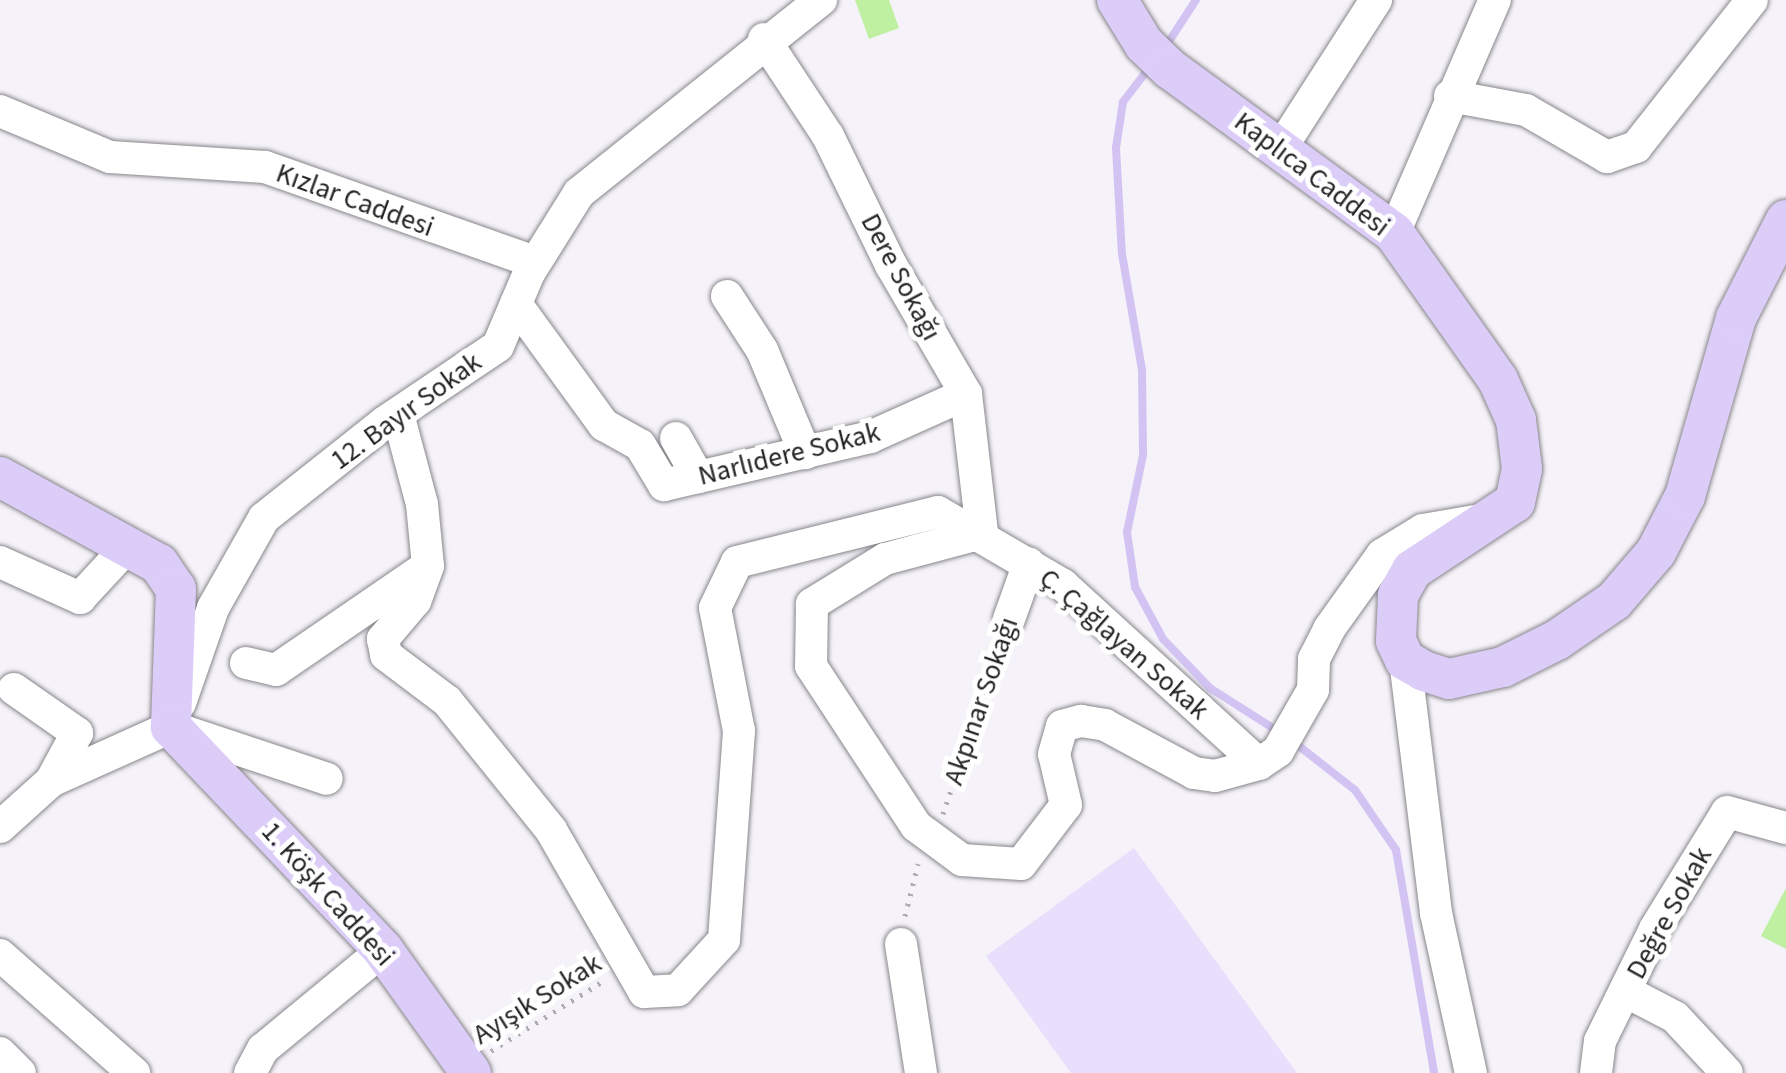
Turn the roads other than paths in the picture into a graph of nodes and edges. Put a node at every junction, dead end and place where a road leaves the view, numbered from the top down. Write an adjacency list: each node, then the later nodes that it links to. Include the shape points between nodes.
1 (822, 0): 6 (street, 12. Bayır Sokak)
2 (1376, 0): 10 (street)
3 (1495, 0): 8 (street)
4 (1752, 0): 8 (street, via 1636,147 1607,157 1526,110)
5 (1120, 4): 10 (main road, Kaplıca Caddesi, via 1170,69)
6 (786, 10): 7 (street, 12. Bayır Sokak)
7 (764, 39): 13 (street, 12. Bayır Sokak, via 579,193); 16 (street, Dere Sokağı, via 828,136 891,265)
8 (1450, 96): 12 (street)
9 (0, 110): 13 (street, Kızlar Caddesi, via 110,157 264,167)
10 (1281, 148): 12 (main road, Kaplıca Caddesi)
11 (1786, 220): 29 (main road, via 1736,318 1685,496 1656,552 1614,601 1502,667 1449,680)
12 (1394, 233): 22 (main road, Kaplıca Caddesi, via 1478,344 1516,420 1522,469 1515,502)
13 (536, 262): 15 (street, 12. Bayır Sokak)
14 (727, 296): 19 (street, via 762,350)
15 (516, 304): 17 (street, 12. Bayır Sokak, via 498,346); 21 (street, Narlıdere Sokak, via 574,389 604,425 640,445 664,485)
16 (966, 394): 19 (street, Narlıdere Sokak, via 870,438); 23 (street, Dere Sokağı)
17 (398, 414): 27 (street, via 422,504); 32 (street, 12. Bayır Sokak, via 264,518 214,608)
18 (676, 438): 21 (street)
19 (805, 452): 21 (street, Narlıdere Sokak)
20 (0, 477): 24 (main road)
21 (698, 478)
22 (1500, 515): 29 (main road, via 1412,570 1392,620); 33 (street, via 1424,530 1382,555 1322,644 1313,690)
23 (982, 533): 26 (street, Ç. Çağlayan Sokak); 27 (street, Ç. Çağlayan Sokak, via 938,512 736,562 714,608 740,731 724,940 678,990 644,992 551,830 448,701 386,655 383,639 415,601); 33 (street, via 885,559 812,604 811,666 927,848 962,860 1021,864 1066,805 1054,740 1062,726 1105,726 1194,774 1215,776)
24 (128, 546): 25 (street, via 80,598); 32 (main road, via 159,564 176,590)
25 (0, 562)
26 (1029, 563): 28 (street, Akpınar Sokağı); 33 (street, Ç. Çağlayan Sokak)
27 (428, 566): 30 (street, via 276,670)
28 (1008, 619)
29 (1405, 660): 48 (street, via 1436,913)
30 (246, 663)
31 (14, 688): 35 (street, via 77,733)
32 (172, 726): 34 (street); 35 (street); 39 (main road, 1. Köşk Caddesi)
33 (1275, 749)
34 (327, 779)
35 (51, 781): 36 (street)
36 (0, 827)
37 (1786, 828): 41 (street, Değre Sokak, via 1727,812)
38 (900, 944): 47 (street)
39 (383, 950): 43 (main road, 1. Köşk Caddesi); 46 (street, via 263,1049)
40 (0, 955): 45 (street)
41 (1625, 991): 49 (street, Değre Sokak, via 1600,1041); 50 (street, via 1675,1017)
42 (0, 1053): 44 (street)
43 (465, 1071)
44 (20, 1073)
45 (134, 1073)
46 (250, 1073)
47 (920, 1073)
48 (1471, 1073)
49 (1596, 1073)
50 (1727, 1073)

